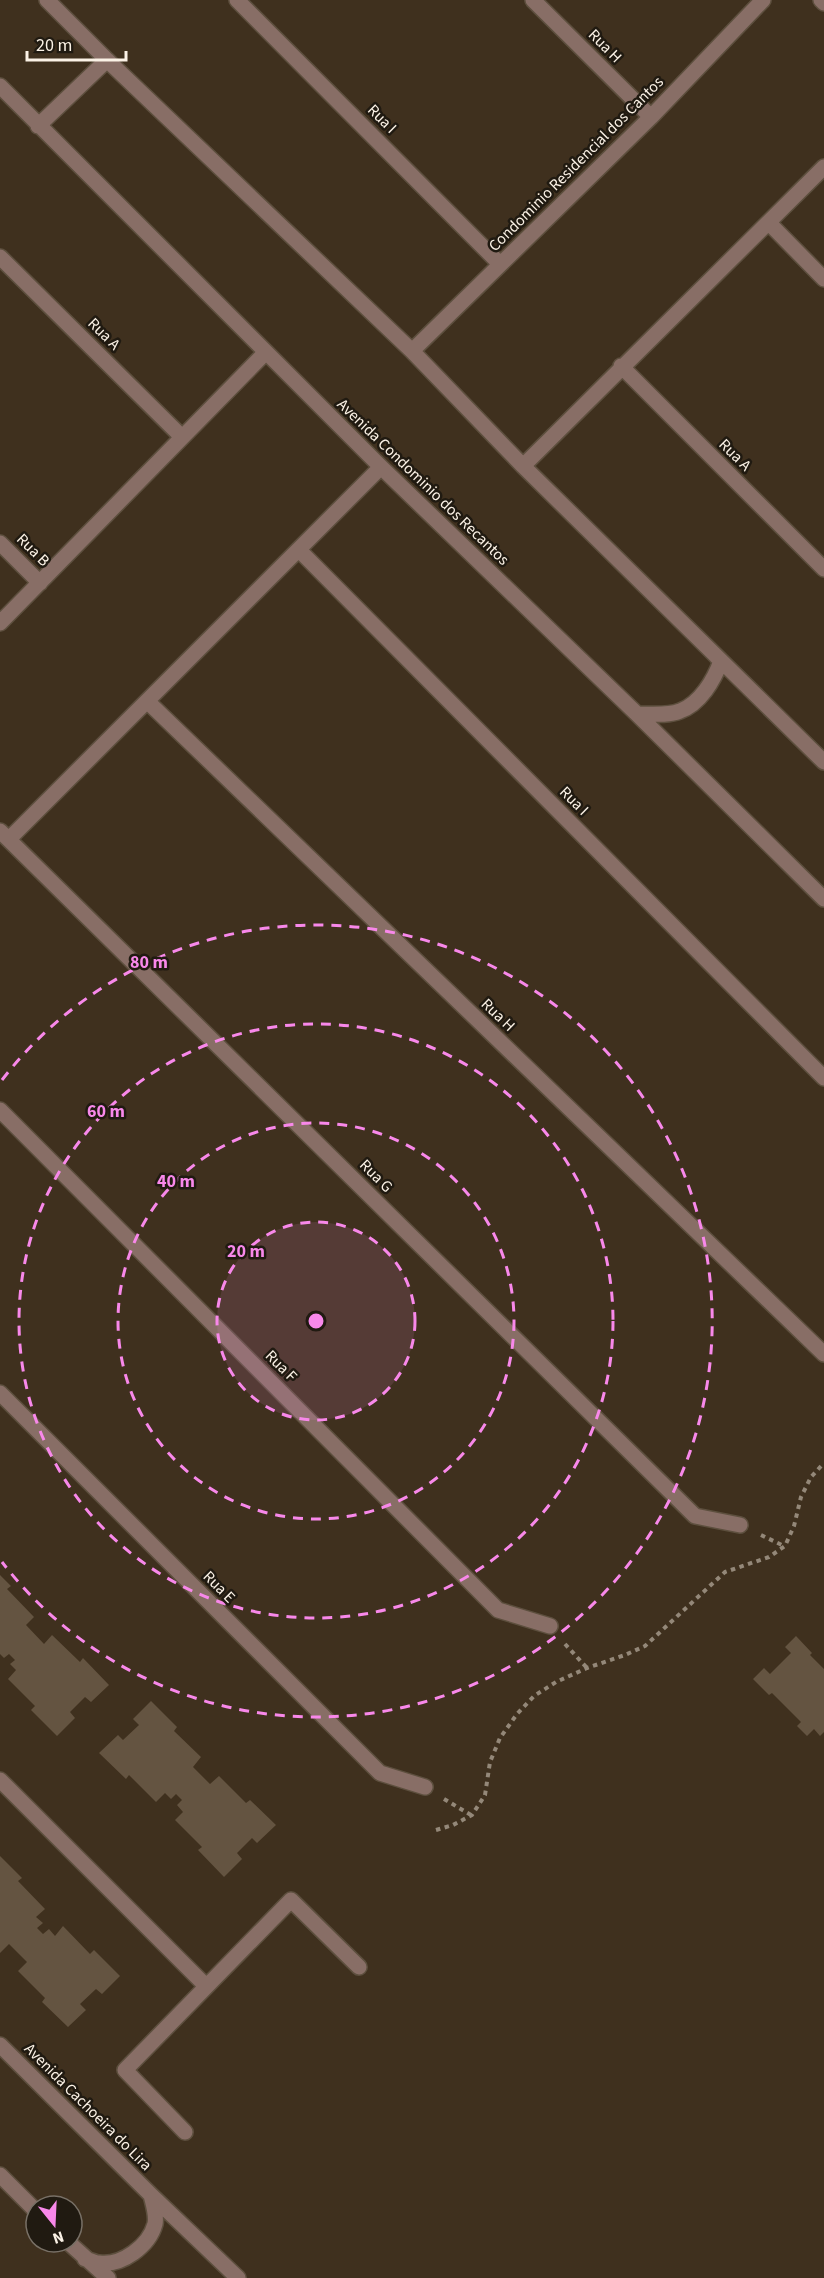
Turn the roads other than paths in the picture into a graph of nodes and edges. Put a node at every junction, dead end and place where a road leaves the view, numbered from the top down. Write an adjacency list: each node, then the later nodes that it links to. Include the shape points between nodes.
1 (47, 0): 5 (street)
2 (237, 0): 12 (street, Rua I)
3 (533, 0): 7 (street, Rua H)
4 (763, 0): 7 (street, Condominio Residencial dos Cantos)
5 (107, 60): 8 (street); 14 (street)
6 (0, 86): 8 (street, Avenida Condominio dos Recantos)
7 (651, 117): 12 (street, Condominio Residencial dos Cantos)
8 (39, 126): 15 (street, Avenida Condominio dos Recantos)
9 (824, 168): 10 (street)
10 (769, 223): 13 (street); 16 (street)
11 (0, 257): 17 (street, Rua A)
12 (501, 264): 14 (street, Condominio Residencial dos Cantos)
13 (824, 279)
14 (412, 351): 18 (street)
15 (266, 352): 17 (street); 19 (street, Avenida Condominio dos Recantos)
16 (621, 366): 18 (street); 22 (street, Rua A)
17 (182, 437): 23 (street)
18 (523, 466): 25 (street)
19 (381, 467): 21 (street); 27 (street, Avenida Condominio dos Recantos)
20 (0, 543): 23 (street, Rua B)
21 (299, 550): 26 (street); 31 (street, Rua I)
22 (824, 569)
23 (40, 583): 24 (street)
24 (0, 623)
25 (703, 642): 27 (street, via 721,661 695,702 679,712); 28 (street)
26 (147, 701): 29 (street); 33 (street, Rua H)
27 (637, 714): 30 (street, Avenida Condominio dos Recantos)
28 (824, 762)
29 (4, 835): 35 (street, Rua G, via 695,1516)
30 (824, 899)
31 (824, 1078)
32 (0, 1110): 36 (street, Rua F, via 498,1610)
33 (824, 1354)
34 (0, 1393): 38 (street, Rua E, via 380,1773)
35 (740, 1525)
36 (550, 1626)
37 (0, 1780): 40 (street)
38 (425, 1787)
39 (359, 1967): 40 (street, via 291,1900)
40 (205, 1985): 42 (street, via 125,2070)
41 (0, 2045): 44 (street, Avenida Cachoeira do Lira)
42 (185, 2132)
43 (0, 2175): 45 (street)
44 (151, 2195): 47 (street, via 155,2223 147,2240 134,2253 100,2264); 49 (street, Avenida Cachoeira do Lira)
45 (24, 2199)
46 (81, 2254): 47 (street)
47 (86, 2259): 48 (street)
48 (108, 2278)
49 (238, 2278)

